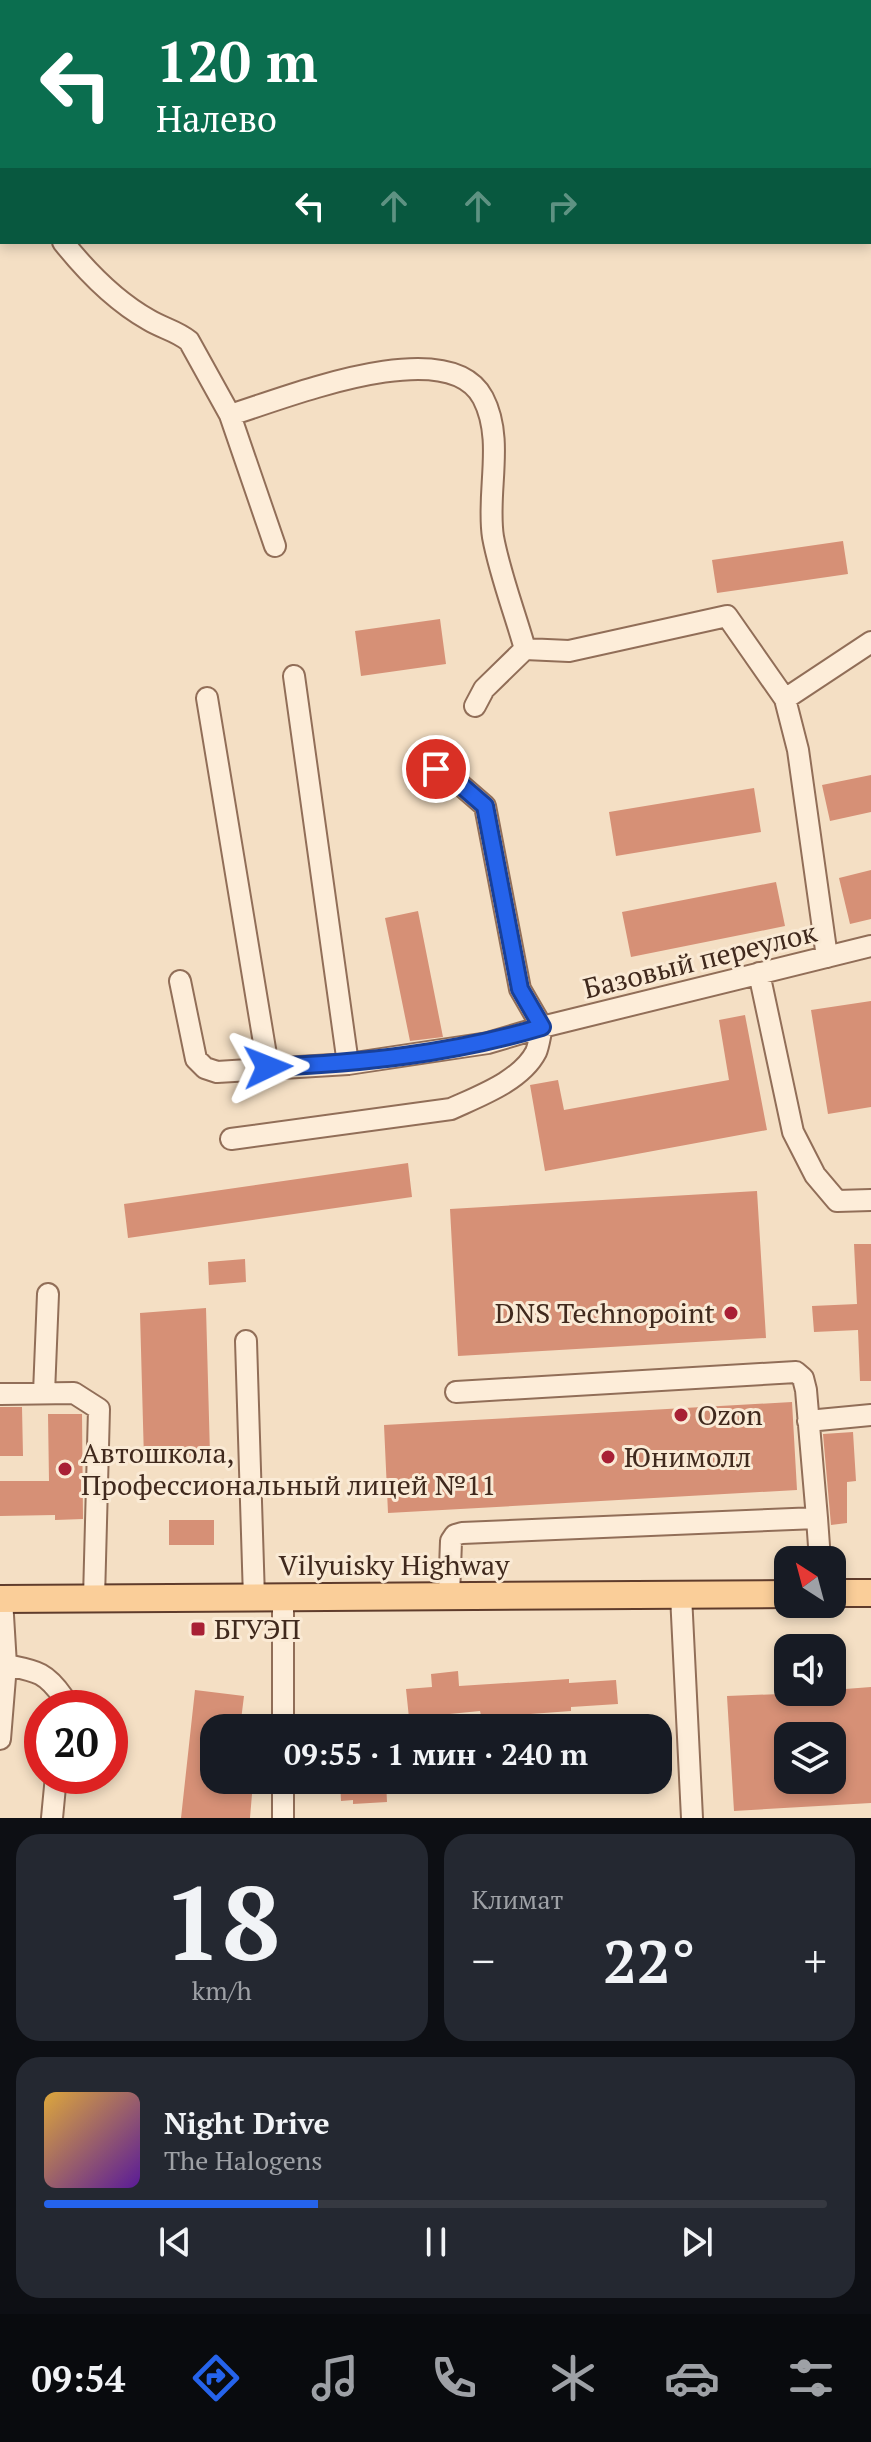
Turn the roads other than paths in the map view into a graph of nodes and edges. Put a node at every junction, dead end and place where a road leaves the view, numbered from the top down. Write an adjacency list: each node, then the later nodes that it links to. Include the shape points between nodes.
1 (65, 244): 2 (street, via 122,303 189,341)
2 (230, 415): 3 (street); 5 (street, via 337,381 410,367 434,368 473,386 483,398 495,459 493,536)
3 (275, 546)
4 (871, 642): 8 (street)
5 (525, 649): 8 (street, via 569,651 727,616); 9 (street, via 484,689)
6 (294, 676): 16 (street)
7 (207, 698): 17 (street)
8 (785, 699): 12 (street, via 798,750)
9 (475, 706)
10 (417, 758): 15 (street, via 485,806 520,989)
11 (871, 946): 12 (street, Базовый переулок)
12 (827, 957): 13 (street, Базовый переулок)
13 (759, 973): 15 (street, Базовый переулок); 19 (street, via 793,1132 815,1175 837,1201)
14 (180, 981): 17 (street, Базовый переулок, via 196,1059 205,1068 217,1072)
15 (542, 1027): 16 (street, Базовый переулок, via 488,1043); 18 (street, via 535,1053 517,1074 451,1109)
16 (348, 1064): 17 (street, Базовый переулок)
17 (268, 1067)
18 (231, 1139)
19 (871, 1200)
20 (48, 1294): 23 (street)
21 (246, 1341): 36 (street)
22 (456, 1392): 26 (street, via 796,1372 803,1378)
23 (44, 1393): 24 (street); 35 (street, via 74,1393 99,1409)
24 (0, 1394)
25 (871, 1415): 26 (street)
26 (808, 1421): 27 (street)
27 (817, 1518): 28 (street); 33 (street, via 462,1533 451,1541)
28 (819, 1546)
29 (846, 1593): 30 (main road)
30 (871, 1593)
31 (774, 1594): 32 (main road, Vilyuisky Highway)
32 (681, 1595): 33 (main road, Vilyuisky Highway); 46 (street)
33 (449, 1596): 34 (main road, Vilyuisky Highway)
34 (283, 1597): 36 (main road, Vilyuisky Highway); 40 (street)
35 (94, 1598): 36 (main road, Vilyuisky Highway); 37 (main road, Vilyuisky Highway)
36 (254, 1598)
37 (1, 1599): 38 (street)
38 (6, 1665): 39 (street, via 40,1672); 41 (street)
39 (58, 1690)
40 (283, 1714)
41 (0, 1739)
42 (54, 1794): 44 (street)
43 (283, 1794): 45 (street)
44 (52, 1818)
45 (283, 1818)
46 (692, 1818)

